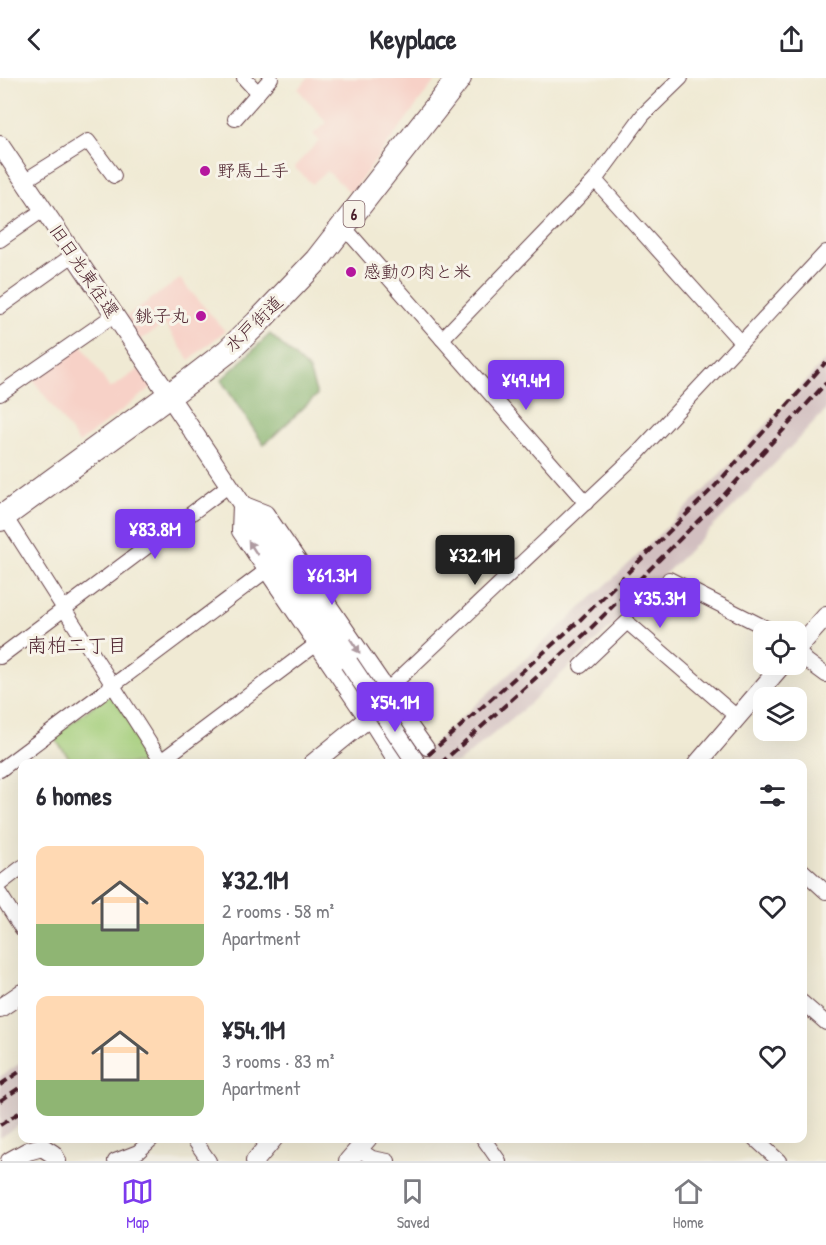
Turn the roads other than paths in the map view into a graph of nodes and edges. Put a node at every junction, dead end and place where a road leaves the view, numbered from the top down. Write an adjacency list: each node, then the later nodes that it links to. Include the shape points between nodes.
1 (244, 78): 5 (street)
2 (271, 78): 5 (street)
3 (459, 78): 12 (highway, 水戸街道 / 6)
4 (681, 78): 9 (street, via 643,115)
5 (258, 93): 6 (street)
6 (236, 119)
7 (0, 145): 10 (street, 旧日光東往還)
8 (114, 176): 10 (street, via 88,141)
9 (595, 180): 18 (street); 19 (street)
10 (24, 181): 11 (street, 旧日光東往還)
11 (43, 210): 13 (street); 15 (street, 旧日光東往還)
12 (344, 227): 18 (street); 21 (highway, 水戸街道 / 6, via 257,323 228,351)
13 (0, 240)
14 (826, 252): 19 (street)
15 (72, 255): 16 (street); 17 (street, 旧日光東往還)
16 (0, 307)
17 (114, 315): 20 (street); 21 (street, 旧日光東往還)
18 (442, 339): 23 (street)
19 (741, 342): 23 (street, via 675,415)
20 (0, 394)
21 (169, 396): 22 (street, 旧日光東往還); 25 (highway, 水戸街道 / 6)
22 (228, 486): 24 (street, 旧日光東往還); 28 (street)
23 (586, 503): 39 (street)
24 (242, 506): 26 (street, one-way to 24, via 241,531); 39 (street, one-way to 39, via 265,514); 42 (street, 旧日光東往還, bridge, via 349,663)
25 (1, 515): 28 (street)
26 (267, 570): 32 (street); 38 (street)
27 (669, 579): 30 (street)
28 (63, 609): 33 (street); 38 (street)
29 (826, 616): 31 (street)
30 (753, 621)
31 (807, 638)
32 (318, 643): 41 (street); 44 (street)
33 (0, 657)
34 (807, 661): 37 (street)
35 (581, 666): 40 (street, via 627,622)
36 (773, 675): 40 (street)
37 (826, 675)
38 (112, 686): 43 (street); 48 (street)
39 (389, 695): 41 (street); 42 (street)
40 (737, 717): 47 (street)
41 (368, 718): 45 (street); 46 (street)
42 (422, 756)
43 (159, 759)
44 (165, 759)
45 (318, 759)
46 (394, 759)
47 (701, 759)
48 (0, 770)
49 (18, 870): 51 (street)
50 (807, 875): 52 (street)
51 (0, 884)
52 (826, 892)
53 (0, 894): 54 (street)
54 (18, 923)
55 (18, 996): 57 (street)
56 (807, 1006): 58 (street)
57 (0, 1008)
58 (826, 1023)
59 (148, 1143): 67 (street, via 138,1152)
60 (196, 1143): 68 (street)
61 (270, 1143): 69 (street)
62 (486, 1143): 71 (street)
63 (759, 1143): 72 (street)
64 (358, 1150): 70 (street)
65 (10, 1161): 66 (street, via 42,1147)
66 (57, 1161)
67 (116, 1161)
68 (209, 1161)
69 (255, 1161)
70 (388, 1161)
71 (499, 1161)
72 (779, 1161)

